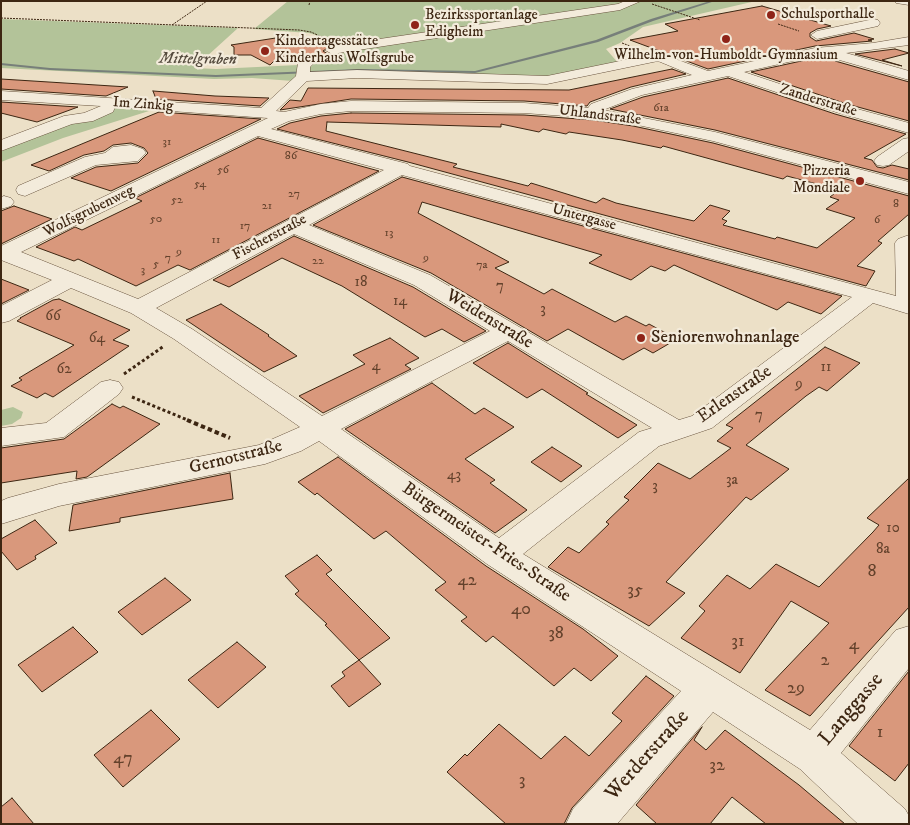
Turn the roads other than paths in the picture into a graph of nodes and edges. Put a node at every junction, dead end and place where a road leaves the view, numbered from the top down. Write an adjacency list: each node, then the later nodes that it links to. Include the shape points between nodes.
1 (636, 1): 9 (street, via 620,7 330,45 303,66)
2 (900, 1): 3 (street)
3 (909, 2)
4 (874, 23): 6 (street, via 817,35)
5 (907, 42): 6 (street)
6 (859, 48): 7 (street)
7 (826, 51): 8 (street); 11 (street)
8 (728, 71): 10 (street); 19 (street, Zanderstraße)
9 (303, 74): 10 (street, via 547,80 658,57); 18 (street)
10 (707, 76): 16 (street, via 637,92 596,107)
11 (909, 76)
12 (1, 95): 13 (street, Im Zinkig)
13 (27, 97): 14 (street, Im Zinkig); 15 (street)
14 (122, 103): 18 (street, Im Zinkig); 21 (street)
15 (1, 106)
16 (592, 113): 17 (street, Uhlandstraße, via 379,105 321,109); 25 (street, Uhlandstraße, via 681,128)
17 (284, 117): 18 (street, Wolfsgrubenweg)
18 (261, 122): 23 (street, Untergasse); 24 (street, Wolfsgrubenweg)
19 (909, 128)
20 (909, 143): 22 (street)
21 (1, 146)
22 (882, 162)
23 (402, 168): 27 (street, Fischerstraße); 31 (street, Untergasse)
24 (176, 170): 26 (street, Wolfsgrubenweg, via 132,157 112,157 91,161); 29 (street, Wolfsgrubenweg)
25 (909, 188)
26 (25, 190)
27 (293, 226): 33 (street, Fischerstraße); 35 (street, Weidenstraße, via 422,280)
28 (909, 241): 32 (street, via 905,243)
29 (2, 254): 30 (street, Bürgermeister-Fries-Straße)
30 (69, 280): 33 (street, Bürgermeister-Fries-Straße); 34 (street)
31 (870, 295): 32 (street, Untergasse); 38 (street, Erlenstraße, via 702,422)
32 (908, 307)
33 (139, 308): 37 (street, Bürgermeister-Fries-Straße)
34 (1, 316)
35 (508, 331): 37 (street, Gernotstraße); 38 (street, Weidenstraße)
36 (110, 388): 39 (street, via 54,431)
37 (320, 428): 40 (street, Gernotstraße, via 265,454 59,495); 41 (street, Bürgermeister-Fries-Straße)
38 (676, 430): 41 (street, Erlenstraße, via 649,439)
39 (1, 437)
40 (1, 513)
41 (499, 555): 43 (street, Bürgermeister-Fries-Straße)
42 (909, 641): 44 (street, Langgasse)
43 (708, 688): 44 (street, Bürgermeister-Fries-Straße); 45 (street, Werderstraße)
44 (814, 755): 46 (street, Bürgermeister-Fries-Straße)
45 (588, 824)
46 (890, 824)

